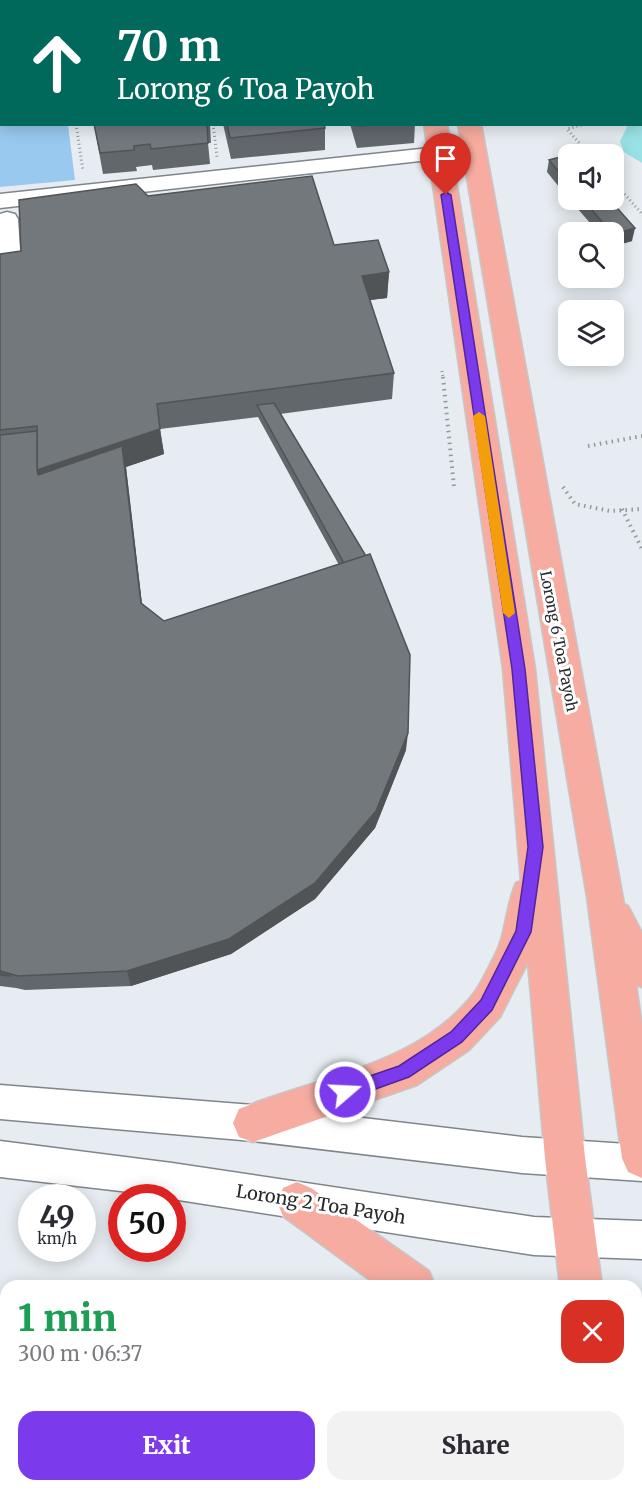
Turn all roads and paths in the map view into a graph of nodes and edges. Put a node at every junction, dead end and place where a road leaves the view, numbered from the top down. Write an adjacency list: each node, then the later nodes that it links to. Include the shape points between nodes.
1 (76, 126): 8 (path)
2 (213, 126): 7 (path)
3 (469, 126): 22 (main road, Lorong 6 Toa Payoh)
4 (578, 126): 6 (path, via 567,129)
5 (437, 139): 10 (street); 21 (main road, via 519,669)
6 (580, 144)
7 (219, 167)
8 (83, 172)
9 (624, 193): 11 (path)
10 (4, 210): 12 (street)
11 (642, 214)
12 (10, 279)
13 (441, 363): 17 (path)
14 (642, 436): 15 (path)
15 (588, 446)
16 (562, 485): 18 (path, via 575,504 610,511)
17 (454, 487)
18 (621, 509): 19 (path); 20 (path)
19 (642, 510)
20 (642, 549)
21 (536, 847): 25 (main road, via 523,932 487,1005 456,1037 403,1072); 26 (main road)
22 (604, 897): 23 (main road); 27 (main road, Lorong 6 Toa Payoh)
23 (642, 970)
24 (0, 1102): 25 (street)
25 (252, 1123): 26 (street)
26 (565, 1158): 29 (street); 31 (main road)
27 (642, 1158)
28 (0, 1159): 30 (street, Lorong 2 Toa Payoh)
29 (642, 1163)
30 (297, 1202): 31 (street, Lorong 2 Toa Payoh, via 534,1236); 33 (main road)
31 (574, 1237): 32 (street, Lorong 2 Toa Payoh); 34 (main road)
32 (642, 1240)
33 (406, 1280)
34 (580, 1280)

